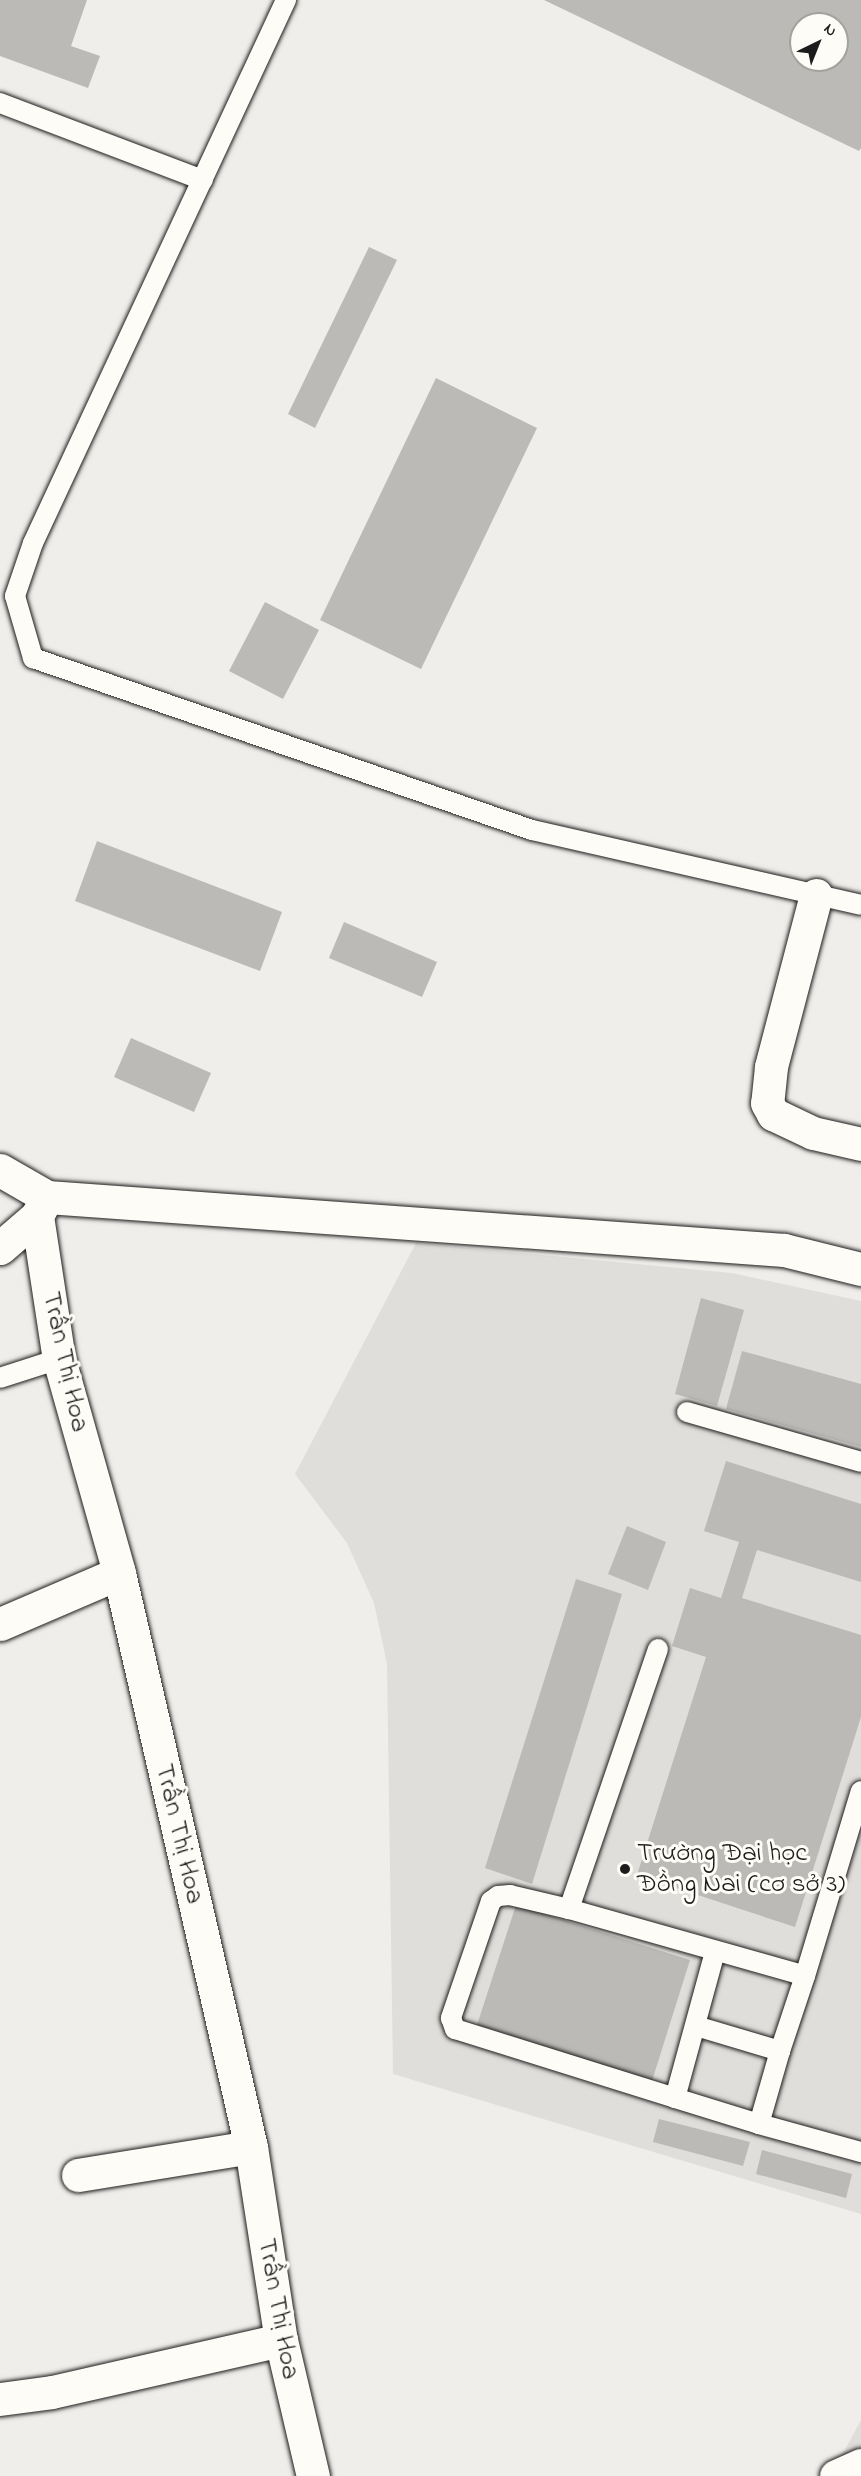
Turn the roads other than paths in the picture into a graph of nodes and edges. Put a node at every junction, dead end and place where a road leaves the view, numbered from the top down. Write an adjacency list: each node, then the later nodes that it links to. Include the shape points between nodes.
1 (286, 0): 3 (lane)
2 (0, 103): 3 (lane)
3 (203, 180): 4 (lane, via 33,543 15,596 33,658 532,830)
4 (816, 895): 5 (lane); 6 (street, via 771,1067 767,1103 773,1114 813,1133)
5 (861, 905)
6 (861, 1144)
7 (0, 1170): 8 (street)
8 (42, 1206): 9 (street); 10 (street, via 784,1250); 11 (street, Trần Thị Hoa)
9 (0, 1248)
10 (861, 1269)
11 (59, 1359): 12 (lane); 15 (street, Trần Thị Hoa)
12 (0, 1378)
13 (687, 1412): 14 (lane)
14 (861, 1462)
15 (118, 1573): 16 (street); 26 (street, Trần Thị Hoa)
16 (0, 1624)
17 (658, 1649): 19 (lane)
18 (861, 1791): 21 (lane)
19 (569, 1909): 20 (lane); 24 (lane, via 510,1895 491,1901 451,2018 455,2028)
20 (715, 1952): 21 (lane); 22 (lane)
21 (805, 1976): 23 (lane)
22 (696, 2026): 23 (lane); 24 (lane)
23 (780, 2051): 25 (lane)
24 (675, 2098): 25 (lane)
25 (759, 2124): 27 (lane)
26 (251, 2147): 28 (street); 29 (street, Trần Thị Hoa)
27 (861, 2152)
28 (78, 2175)
29 (281, 2340): 30 (street, via 52,2392); 32 (street, Trần Thị Hoa)
30 (0, 2399)
31 (861, 2465): 33 (street)
32 (313, 2476)
33 (836, 2476)

